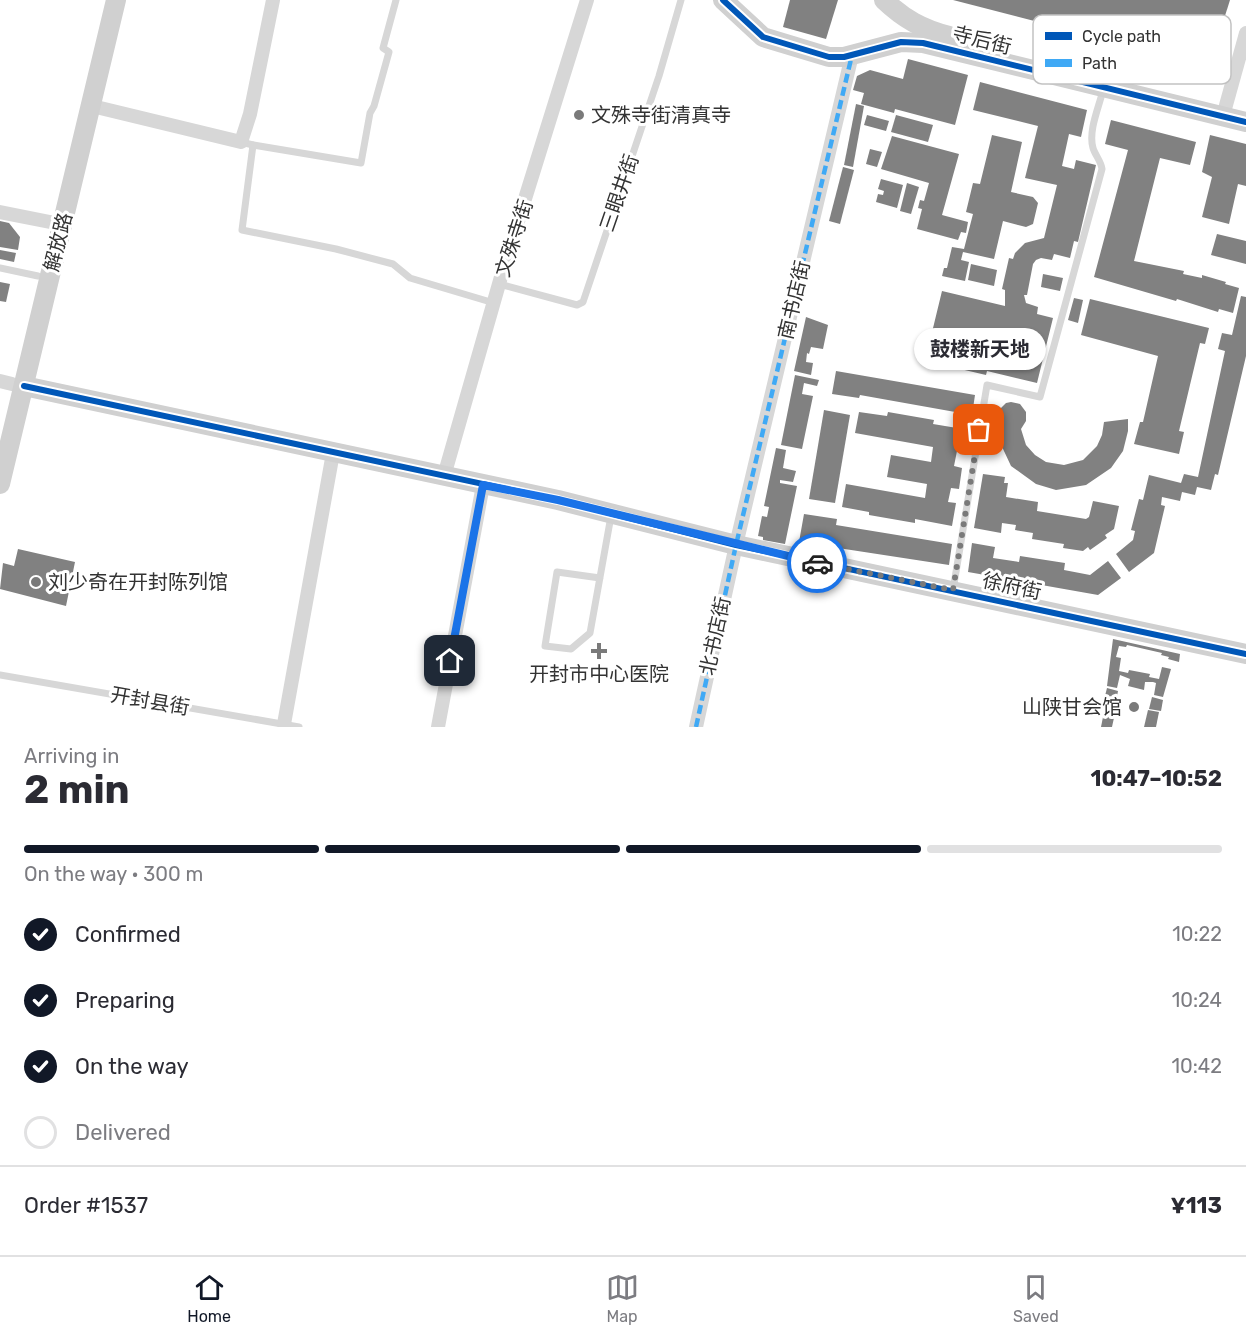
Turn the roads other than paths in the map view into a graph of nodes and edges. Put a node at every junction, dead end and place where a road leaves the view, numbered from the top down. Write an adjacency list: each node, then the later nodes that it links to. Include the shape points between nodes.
1 (102, 0): 21 (street, 解放路)
2 (116, 0): 16 (street, 解放路)
3 (273, 0): 19 (street)
4 (396, 0): 19 (lane, via 383,48 389,52 370,113 361,163)
5 (587, 0): 24 (street, 文殊寺街)
6 (681, 0): 24 (lane, 三眼井街, via 583,302 577,305)
7 (723, 0): 10 (street, 寺后街, via 756,32 772,41 829,57)
8 (884, 0): 11 (street, 寺后街, via 926,30)
9 (1246, 33): 17 (street)
10 (852, 55): 12 (street, 寺后街, via 910,41); 33 (street, 南书店街)
11 (1033, 58)
12 (1033, 70)
13 (1091, 84): 15 (street, 寺后街)
14 (1135, 84): 17 (street, 寺后街)
15 (1104, 87): 17 (street, 寺后街); 35 (lane, via 1091,139 1102,169 1040,397 987,384)
16 (92, 106): 19 (street); 26 (street, 解放路)
17 (1232, 109): 18 (street, 寺后街)
18 (1246, 122)
19 (247, 143): 25 (lane, via 242,230 393,264 410,278)
20 (0, 212): 21 (street)
21 (50, 222): 23 (street, 解放路)
22 (0, 268): 23 (lane)
23 (38, 276): 26 (street, 解放路)
24 (499, 284): 25 (street, 文殊寺街)
25 (494, 303): 29 (street, 文殊寺街)
26 (12, 384): 27 (street, 解放路); 28 (street, 徐府街); 30 (street, 解放路)
27 (0, 432)
28 (333, 453): 29 (street, 徐府街); 38 (street)
29 (444, 476): 31 (street, 徐府街)
30 (0, 484)
31 (483, 485): 32 (street, 徐府街); 40 (street)
32 (611, 514): 33 (street, 徐府街); 34 (lane)
33 (735, 545): 35 (street, 徐府街); 41 (street, 北书店街)
34 (600, 578): 34 (lane, via 557,572 545,645 572,649 590,633)
35 (953, 590): 36 (street, 徐府街)
36 (1246, 654)
37 (0, 675): 38 (lane, 开封县街)
38 (284, 724): 39 (lane, 开封县街)
39 (300, 727)
40 (438, 727)
41 (696, 727)

